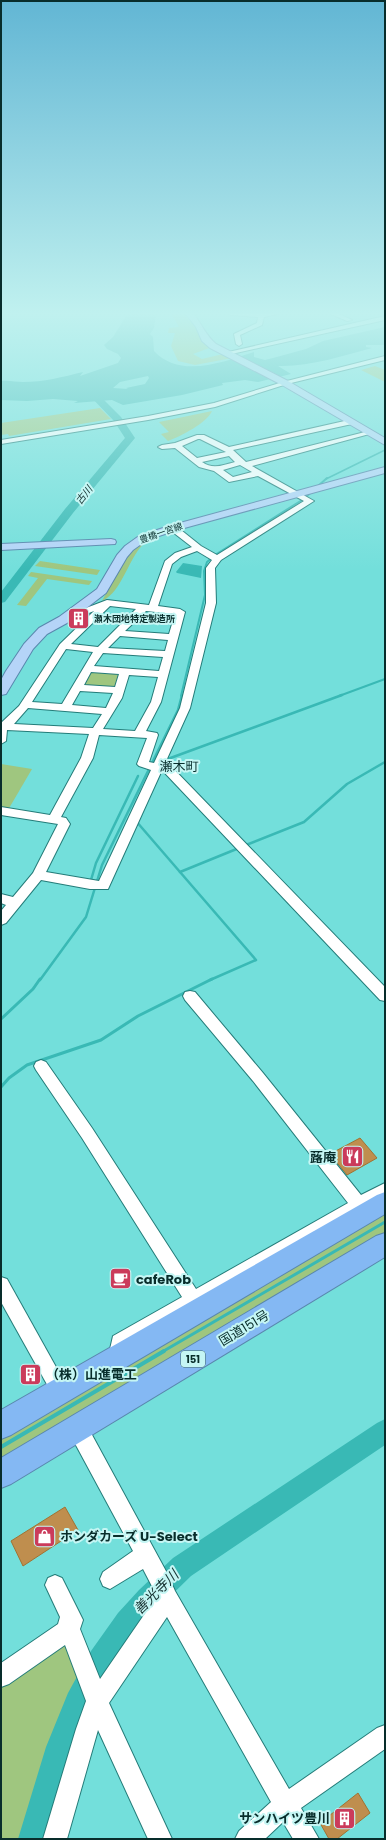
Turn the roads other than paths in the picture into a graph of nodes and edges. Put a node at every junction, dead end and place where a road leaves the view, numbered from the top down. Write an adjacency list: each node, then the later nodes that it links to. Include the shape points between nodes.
1 (231, 399): 3 (street)
2 (310, 399): 5 (main road)
3 (210, 406): 4 (street); 7 (street)
4 (156, 421)
5 (349, 422): 6 (main road); 11 (street)
6 (369, 433): 8 (main road); 13 (street)
7 (1, 442)
8 (385, 442)
9 (177, 444): 10 (street); 11 (street, via 197,436); 12 (street, via 184,453)
10 (162, 447)
11 (230, 451): 12 (street); 13 (street)
12 (196, 461): 14 (street, via 208,469)
13 (243, 463): 14 (street); 16 (street)
14 (216, 469): 16 (street, via 232,480)
15 (385, 470): 17 (main road, 豊橋一宮線)
16 (259, 473): 17 (street)
17 (308, 493): 18 (main road, 豊橋一宮線); 22 (street, via 310,501)
18 (173, 528): 21 (street); 23 (main road, 豊橋一宮線, via 136,542 122,555)
19 (111, 542): 20 (main road)
20 (1, 547)
21 (198, 548): 22 (street); 26 (street, via 178,555 168,563)
22 (214, 558): 47 (street, via 210,572 212,598 187,704)
23 (102, 591): 25 (street); 27 (main road, 豊橋一宮線)
24 (108, 604): 25 (street); 26 (street); 28 (street)
25 (94, 608): 27 (street); 28 (street)
26 (148, 608): 29 (street); 30 (street, via 180,612)
27 (63, 620): 39 (main road, 豊橋一宮線, via 44,631 28,647)
28 (88, 622): 31 (street)
29 (118, 633): 30 (street); 32 (street)
30 (173, 637): 33 (street)
31 (63, 646): 32 (street); 40 (street)
32 (100, 650): 33 (street); 34 (street)
33 (168, 654): 36 (street)
34 (88, 669): 35 (street); 37 (street)
35 (125, 671): 36 (street); 38 (street)
36 (163, 674): 45 (street, via 156,702)
37 (77, 688): 38 (street); 41 (street)
38 (120, 690): 42 (street)
39 (1, 691)
40 (25, 704): 41 (street); 43 (street)
41 (66, 707): 42 (street)
42 (110, 711): 44 (street)
43 (3, 726): 44 (street); 46 (street)
44 (96, 731): 45 (street); 49 (street, via 87,758)
45 (139, 734): 47 (street, via 157,735 143,763)
46 (1, 741)
47 (157, 764): 50 (street, via 128,819 104,886); 55 (street, via 167,768)
48 (1, 811): 49 (street)
49 (53, 820): 50 (street, via 62,821 64,824)
50 (38, 875): 52 (street)
51 (1, 898): 52 (street)
52 (16, 903): 53 (street)
53 (1, 920)
54 (190, 996): 59 (street)
55 (385, 996)
56 (41, 1066): 63 (street)
57 (385, 1190): 59 (street)
58 (385, 1202): 64 (highway)
59 (359, 1205): 63 (street)
60 (385, 1244): 65 (highway, 国道151号 / 151)
61 (385, 1256): 65 (street, via 154,1391)
62 (1, 1285): 66 (street)
63 (194, 1300): 64 (street, via 119,1342)
64 (116, 1358): 66 (highway)
65 (140, 1390): 68 (highway, 国道151号 / 151)
66 (60, 1391): 67 (highway)
67 (1, 1425)
68 (78, 1429): 69 (highway, 国道151号 / 151); 70 (street)
69 (1, 1474)
70 (146, 1555): 71 (street); 73 (street)
71 (110, 1579)
72 (55, 1585): 74 (street, via 72,1620 69,1622)
73 (164, 1590): 76 (street); 78 (street)
74 (69, 1629): 75 (street); 76 (street)
75 (1, 1676)
76 (92, 1687): 79 (street, via 87,1729); 80 (street)
77 (385, 1736): 78 (street)
78 (285, 1805): 81 (street); 82 (street)
79 (55, 1839)
80 (160, 1839)
81 (247, 1839)
82 (307, 1839)

